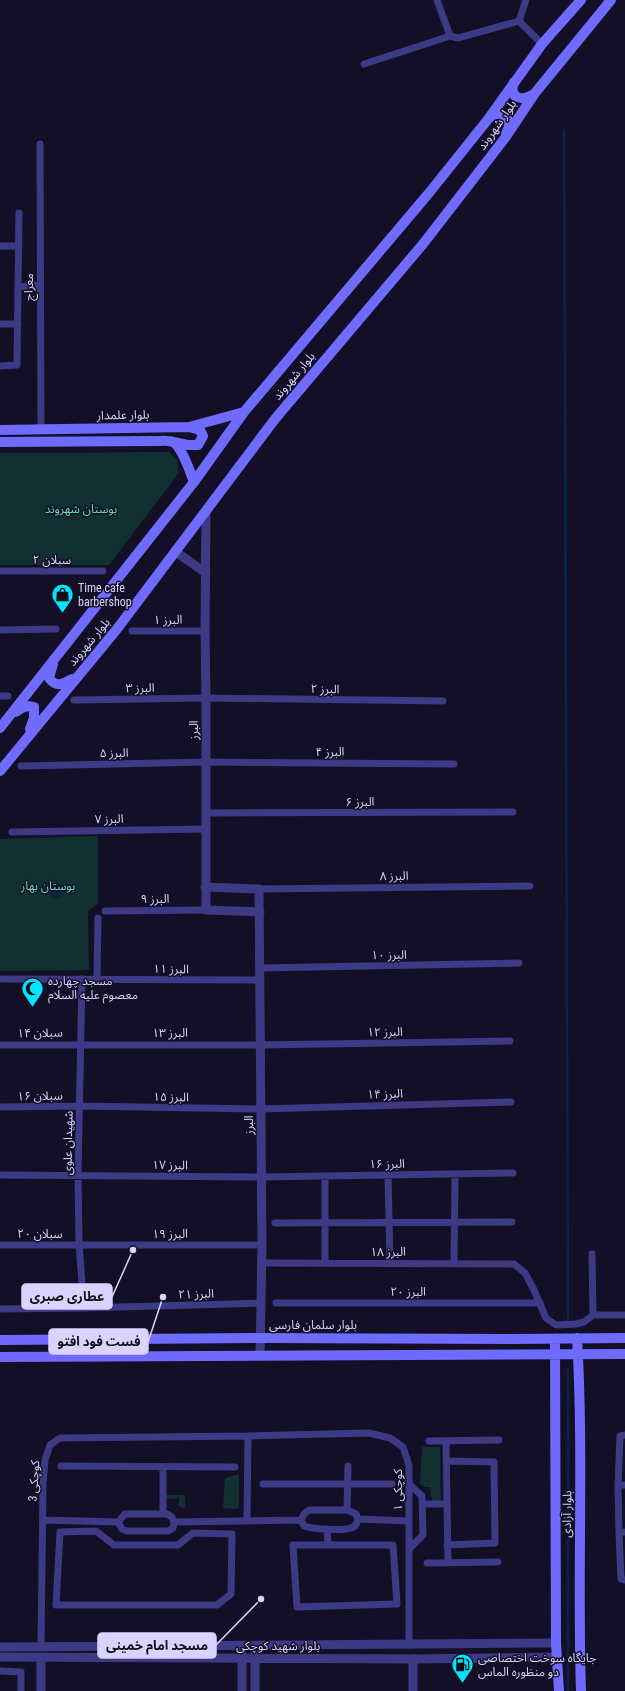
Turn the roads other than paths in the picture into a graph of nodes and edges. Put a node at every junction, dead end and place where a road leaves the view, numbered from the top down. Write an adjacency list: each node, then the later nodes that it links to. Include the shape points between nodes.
1 (437, 0): 6 (street)
2 (526, 0): 5 (street)
3 (581, 0): 7 (main road, بلوار شهروند)
4 (611, 0): 10 (main road, بلوار شهروند)
5 (519, 21): 6 (street, via 458,38); 7 (street)
6 (450, 36): 8 (street)
7 (542, 44): 9 (main road, بلوار شهروند)
8 (364, 64)
9 (514, 82): 10 (main road, via 512,90 520,99); 11 (main road, بلوار شهروند)
10 (535, 93): 12 (main road, بلوار شهروند)
11 (489, 118): 12 (main road, via 497,113 507,118 509,128); 22 (main road, بلوار شهروند)
12 (505, 138): 29 (main road, بلوار شهروند, via 424,244 275,419)
13 (40, 144): 17 (street, معراج)
14 (19, 213): 16 (street)
15 (0, 246): 16 (street)
16 (19, 246): 18 (street)
17 (40, 286): 18 (street); 25 (street, معراج)
18 (18, 287): 20 (street)
19 (0, 324): 20 (street)
20 (18, 324): 21 (street, via 17,365)
21 (0, 366)
22 (244, 412): 23 (main road, بلوار علمدار); 28 (main road, بلوار شهروند)
23 (188, 427): 25 (main road, بلوار علمدار); 27 (main road, via 200,430 202,436 198,444)
24 (0, 430): 25 (main road, بلوار علمدار)
25 (41, 430)
26 (0, 442): 27 (main road)
27 (173, 442): 28 (main road, via 182,454)
28 (194, 482): 38 (main road, بلوار شهروند)
29 (206, 512): 30 (main road, بلوار شهروند); 33 (street, البرز)
30 (176, 552): 33 (street); 39 (main road, بلوار شهروند, via 118,629)
31 (0, 570): 32 (street, سبلان ۲)
32 (103, 571)
33 (206, 573): 37 (street, البرز)
34 (56, 629): 35 (street)
35 (0, 630)
36 (132, 631): 37 (street, البرز ۱)
37 (205, 631): 42 (street, البرز)
38 (56, 656): 39 (main road, via 50,671 49,678 52,682 61,685); 45 (main road, بلوار شهروند)
39 (79, 674): 46 (main road, بلوار شهروند)
40 (0, 696): 41 (street)
41 (8, 696)
42 (206, 698): 43 (street, البرز ۳); 44 (street, البرز ۲); 47 (street, البرز)
43 (74, 700)
44 (444, 701)
45 (3, 724): 46 (main road, via 23,707 34,707 34,718)
46 (22, 744): 50 (main road, بلوار شهروند)
47 (206, 762): 48 (street, البرز ۴); 49 (street, البرز ۵); 52 (street, البرز)
48 (454, 764)
49 (21, 766)
50 (0, 771)
51 (513, 812): 52 (street, البرز ۶)
52 (206, 813): 53 (street, البرز)
53 (206, 829): 54 (street, البرز ۷); 56 (street, البرز)
54 (12, 832)
55 (530, 886): 57 (street, البرز ۸)
56 (205, 887): 57 (street); 58 (street, البرز)
57 (259, 889): 60 (street, البرز)
58 (206, 910): 59 (street, البرز ۹); 60 (street)
59 (105, 911)
60 (260, 912): 63 (street, البرز)
61 (98, 918): 66 (street)
62 (519, 963): 63 (street, البرز ۱۰)
63 (260, 968): 67 (street, البرز)
64 (0, 979): 65 (street, البرز ۱۱)
65 (82, 979): 66 (street, البرز ۱۱); 69 (street, شهیدان علوی)
66 (97, 979): 67 (street, البرز ۱۱)
67 (260, 980): 71 (street, البرز)
68 (510, 1041): 71 (street, البرز ۱۲)
69 (80, 1044): 70 (street, سبلان ۱۴); 71 (street, البرز ۱۳); 73 (street, شهیدان علوی)
70 (0, 1045)
71 (260, 1045): 75 (street, البرز)
72 (510, 1102): 75 (street, البرز ۱۴)
73 (80, 1106): 74 (street, سبلان ۱۶); 75 (street, البرز ۱۵); 79 (street, شهیدان علوی)
74 (0, 1107)
75 (261, 1109): 82 (street, البرز)
76 (455, 1174): 77 (street, البرز ۱۶); 80 (street, البرز ۱۶); 85 (street)
77 (513, 1174)
78 (0, 1175): 79 (street, البرز ۱۷)
79 (78, 1175): 82 (street, البرز ۱۷); 89 (street, شهیدان علوی)
80 (388, 1175): 81 (street, البرز ۱۶); 84 (street)
81 (325, 1176): 82 (street, البرز ۱۶); 83 (street)
82 (261, 1177): 90 (street, البرز)
83 (325, 1222): 84 (street); 87 (street); 93 (street)
84 (389, 1222): 85 (street); 94 (street)
85 (454, 1222): 86 (street); 95 (street)
86 (512, 1222)
87 (275, 1223)
88 (0, 1245): 89 (street, سبلان ۲۰)
89 (79, 1245): 90 (street, البرز ۱۹); 99 (street, شهیدان علوی)
90 (262, 1245): 92 (street, البرز)
91 (592, 1254): 101 (street)
92 (262, 1263): 93 (street, البرز ۱۸); 96 (street, البرز)
93 (325, 1263): 94 (street, البرز ۱۸)
94 (390, 1264): 95 (street, البرز ۱۸)
95 (454, 1264): 98 (street, البرز ۱۸, via 514,1264 525,1273)
96 (261, 1303): 99 (street, البرز ۲۱); 103 (street, البرز)
97 (276, 1303): 98 (street, البرز ۲۰)
98 (540, 1303): 101 (street, via 546,1318 556,1325 584,1322)
99 (84, 1308): 100 (street, البرز ۲۱)
100 (0, 1309)
101 (593, 1315): 102 (street)
102 (625, 1315)
103 (260, 1338): 106 (main road, بلوار سلمان فارسی); 108 (main road, بلوار سلمان فارسی); 113 (street, البرز)
104 (577, 1338): 105 (main road, بلوار سلمان فارسی); 107 (main road, بلوار سلمان فارسی); 110 (main road, بلوار آزادی)
105 (620, 1338): 111 (main road)
106 (514, 1339): 107 (main road, بلوار سلمان فارسی); 112 (main road)
107 (555, 1339): 109 (main road, بلوار آزادی)
108 (0, 1340)
109 (556, 1354): 110 (main road); 112 (main road); 153 (main road, بلوار آزادی)
110 (578, 1354): 111 (main road); 177 (main road, بلوار آزادی, via 581,1462)
111 (620, 1354)
112 (515, 1355): 113 (main road)
113 (260, 1356): 114 (main road)
114 (0, 1357)
115 (625, 1435): 129 (street, via 620,1436)
116 (248, 1436): 128 (street, کوچکی ۱, via 368,1433 390,1438 403,1448 409,1465); 135 (street, کوچکی 3, via 60,1438 50,1445 45,1460); 137 (street)
117 (499, 1440): 119 (street)
118 (429, 1441): 119 (street)
119 (446, 1441): 120 (street)
120 (447, 1462): 131 (street); 146 (street, via 494,1462 495,1543)
121 (61, 1466): 123 (street)
122 (348, 1466): 126 (street)
123 (163, 1467): 124 (street); 133 (street)
124 (235, 1467)
125 (263, 1484): 126 (street)
126 (348, 1484): 127 (street); 132 (street)
127 (392, 1484)
128 (409, 1484): 130 (street, via 422,1496); 138 (street, کوچکی ۱)
129 (621, 1485): 143 (street)
130 (422, 1504): 131 (street); 147 (street, via 423,1535)
131 (447, 1504): 146 (street)
132 (347, 1510): 134 (street, via 356,1514); 136 (street, via 309,1510)
133 (163, 1514): 139 (street, via 125,1514); 140 (street, via 172,1517)
134 (358, 1519): 138 (street); 141 (street, via 356,1525 350,1529)
135 (43, 1520): 139 (street); 160 (street, کوچکی 3)
136 (301, 1520): 137 (street); 141 (street, via 304,1526 312,1529)
137 (247, 1521): 140 (street)
138 (408, 1521): 147 (street, کوچکی ۱)
139 (118, 1522): 142 (street, via 122,1529 127,1531)
140 (174, 1522): 142 (street, via 173,1528 168,1531)
141 (327, 1529): 145 (street)
142 (144, 1531): 144 (street)
143 (622, 1532): 151 (street, via 621,1579)
144 (144, 1545): 144 (street, via 114,1545 96,1531 60,1532 56,1605 218,1605 231,1594 232,1534 193,1533 178,1544)
145 (328, 1545): 145 (street, via 294,1545 297,1607 397,1604 393,1546)
146 (447, 1545): 150 (street)
147 (408, 1549): 158 (street, کوچکی ۱)
148 (498, 1562): 150 (street)
149 (427, 1563): 150 (street)
150 (448, 1563)
151 (625, 1580)
152 (535, 1644): 153 (street, بلوار شهید کوچکی); 158 (street, بلوار شهید کوچکی); 162 (street, via 539,1650)
153 (556, 1644): 163 (main road, بلوار آزادی)
154 (224, 1646): 155 (street, بلوار شهید کوچکی); 160 (street, بلوار شهید کوچکی); 165 (street, via 230,1650 230,1655)
155 (241, 1646): 156 (street, بلوار شهید کوچکی); 166 (street)
156 (254, 1646): 157 (street, بلوار شهید کوچکی); 167 (street)
157 (275, 1646): 158 (street, بلوار شهید کوچکی); 168 (street, via 269,1649 269,1654)
158 (409, 1646)
159 (0, 1647): 160 (street, بلوار شهید کوچکی)
160 (41, 1647)
161 (0, 1657): 164 (street, بلوار شهید کوچکی)
162 (535, 1657): 163 (street, بلوار شهید کوچکی); 169 (street, بلوار شهید کوچکی)
163 (556, 1657): 176 (main road, بلوار آزادی)
164 (40, 1658): 165 (street, بلوار شهید کوچکی); 172 (street)
165 (225, 1658): 166 (street, بلوار شهید کوچکی)
166 (242, 1658): 167 (street, بلوار شهید کوچکی); 173 (street)
167 (255, 1658): 168 (street, بلوار شهید کوچکی); 174 (street)
168 (276, 1658): 169 (street, بلوار شهید کوچکی)
169 (413, 1659): 175 (street)
170 (0, 1672): 171 (street, via 21,1672)
171 (21, 1691)
172 (41, 1691)
173 (242, 1691)
174 (255, 1691)
175 (413, 1691)
176 (558, 1691)
177 (581, 1691)

